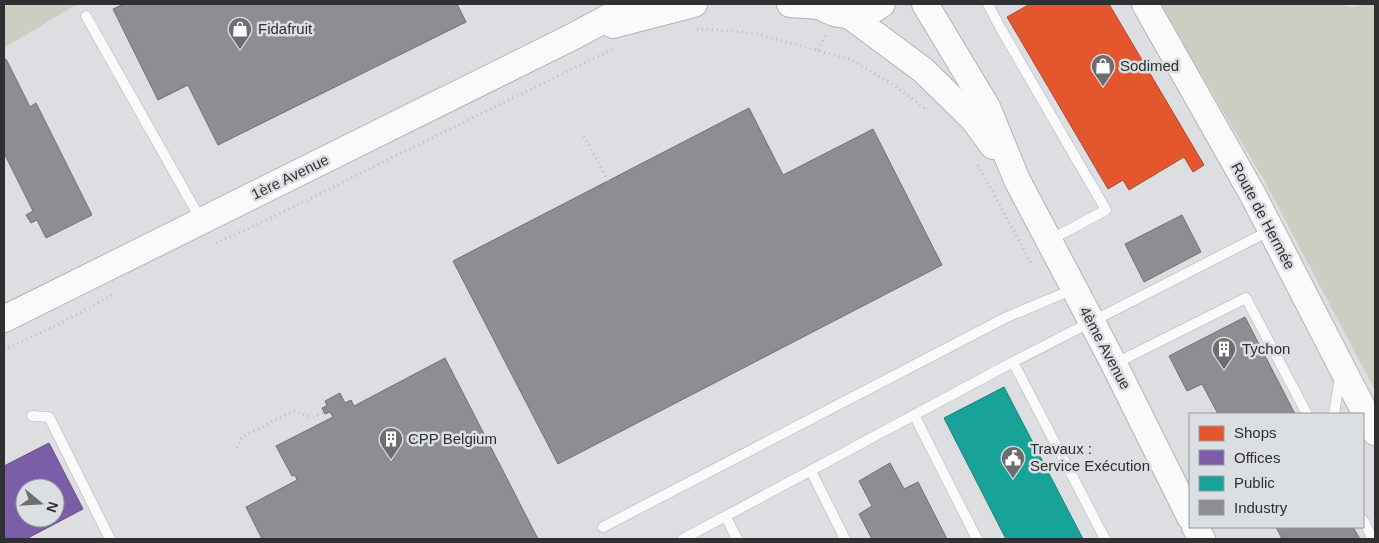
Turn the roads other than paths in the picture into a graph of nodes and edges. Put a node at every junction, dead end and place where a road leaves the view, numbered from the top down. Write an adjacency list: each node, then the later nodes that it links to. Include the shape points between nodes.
1 (634, 4): 11 (street, 1ère Avenue)
2 (694, 4): 11 (street, 1ère Avenue)
3 (790, 4): 8 (street)
4 (882, 4): 10 (street, via 874,10)
5 (925, 4): 12 (street, 4ème Avenue, via 987,107)
6 (988, 4): 15 (lane, via 1106,210)
7 (1145, 4): 14 (street, Route de Hermée)
8 (820, 5): 10 (street)
9 (86, 16): 13 (lane)
10 (850, 16): 12 (street, 4ème Avenue, via 922,70 973,119)
11 (576, 35): 13 (street, 1ère Avenue)
12 (1017, 180): 15 (street, 4ème Avenue)
13 (202, 221): 17 (street, 1ère Avenue)
14 (1271, 230): 18 (lane); 21 (street, Route de Hermée)
15 (1050, 241): 16 (street, 4ème Avenue)
16 (1074, 288): 18 (street, 4ème Avenue); 31 (lane, via 1007,317)
17 (4, 319)
18 (1091, 321): 19 (lane); 20 (street, 4ème Avenue)
19 (1013, 362): 24 (lane); 38 (lane)
20 (1114, 364): 22 (lane, via 1246,298); 28 (street, 4ème Avenue)
21 (1342, 366): 23 (lane); 26 (street, Route de Hermée)
22 (1306, 413)
23 (1334, 413)
24 (914, 415): 27 (lane); 37 (lane)
25 (32, 416): 33 (lane, via 49,417)
26 (1375, 432)
27 (811, 471): 29 (lane); 36 (lane)
28 (1189, 515)
29 (726, 517): 34 (lane); 35 (lane)
30 (1364, 522): 40 (lane)
31 (603, 527)
32 (1196, 528): 39 (street)
33 (110, 539)
34 (683, 539)
35 (737, 539)
36 (845, 539)
37 (978, 539)
38 (1105, 539)
39 (1202, 539)
40 (1373, 539)

